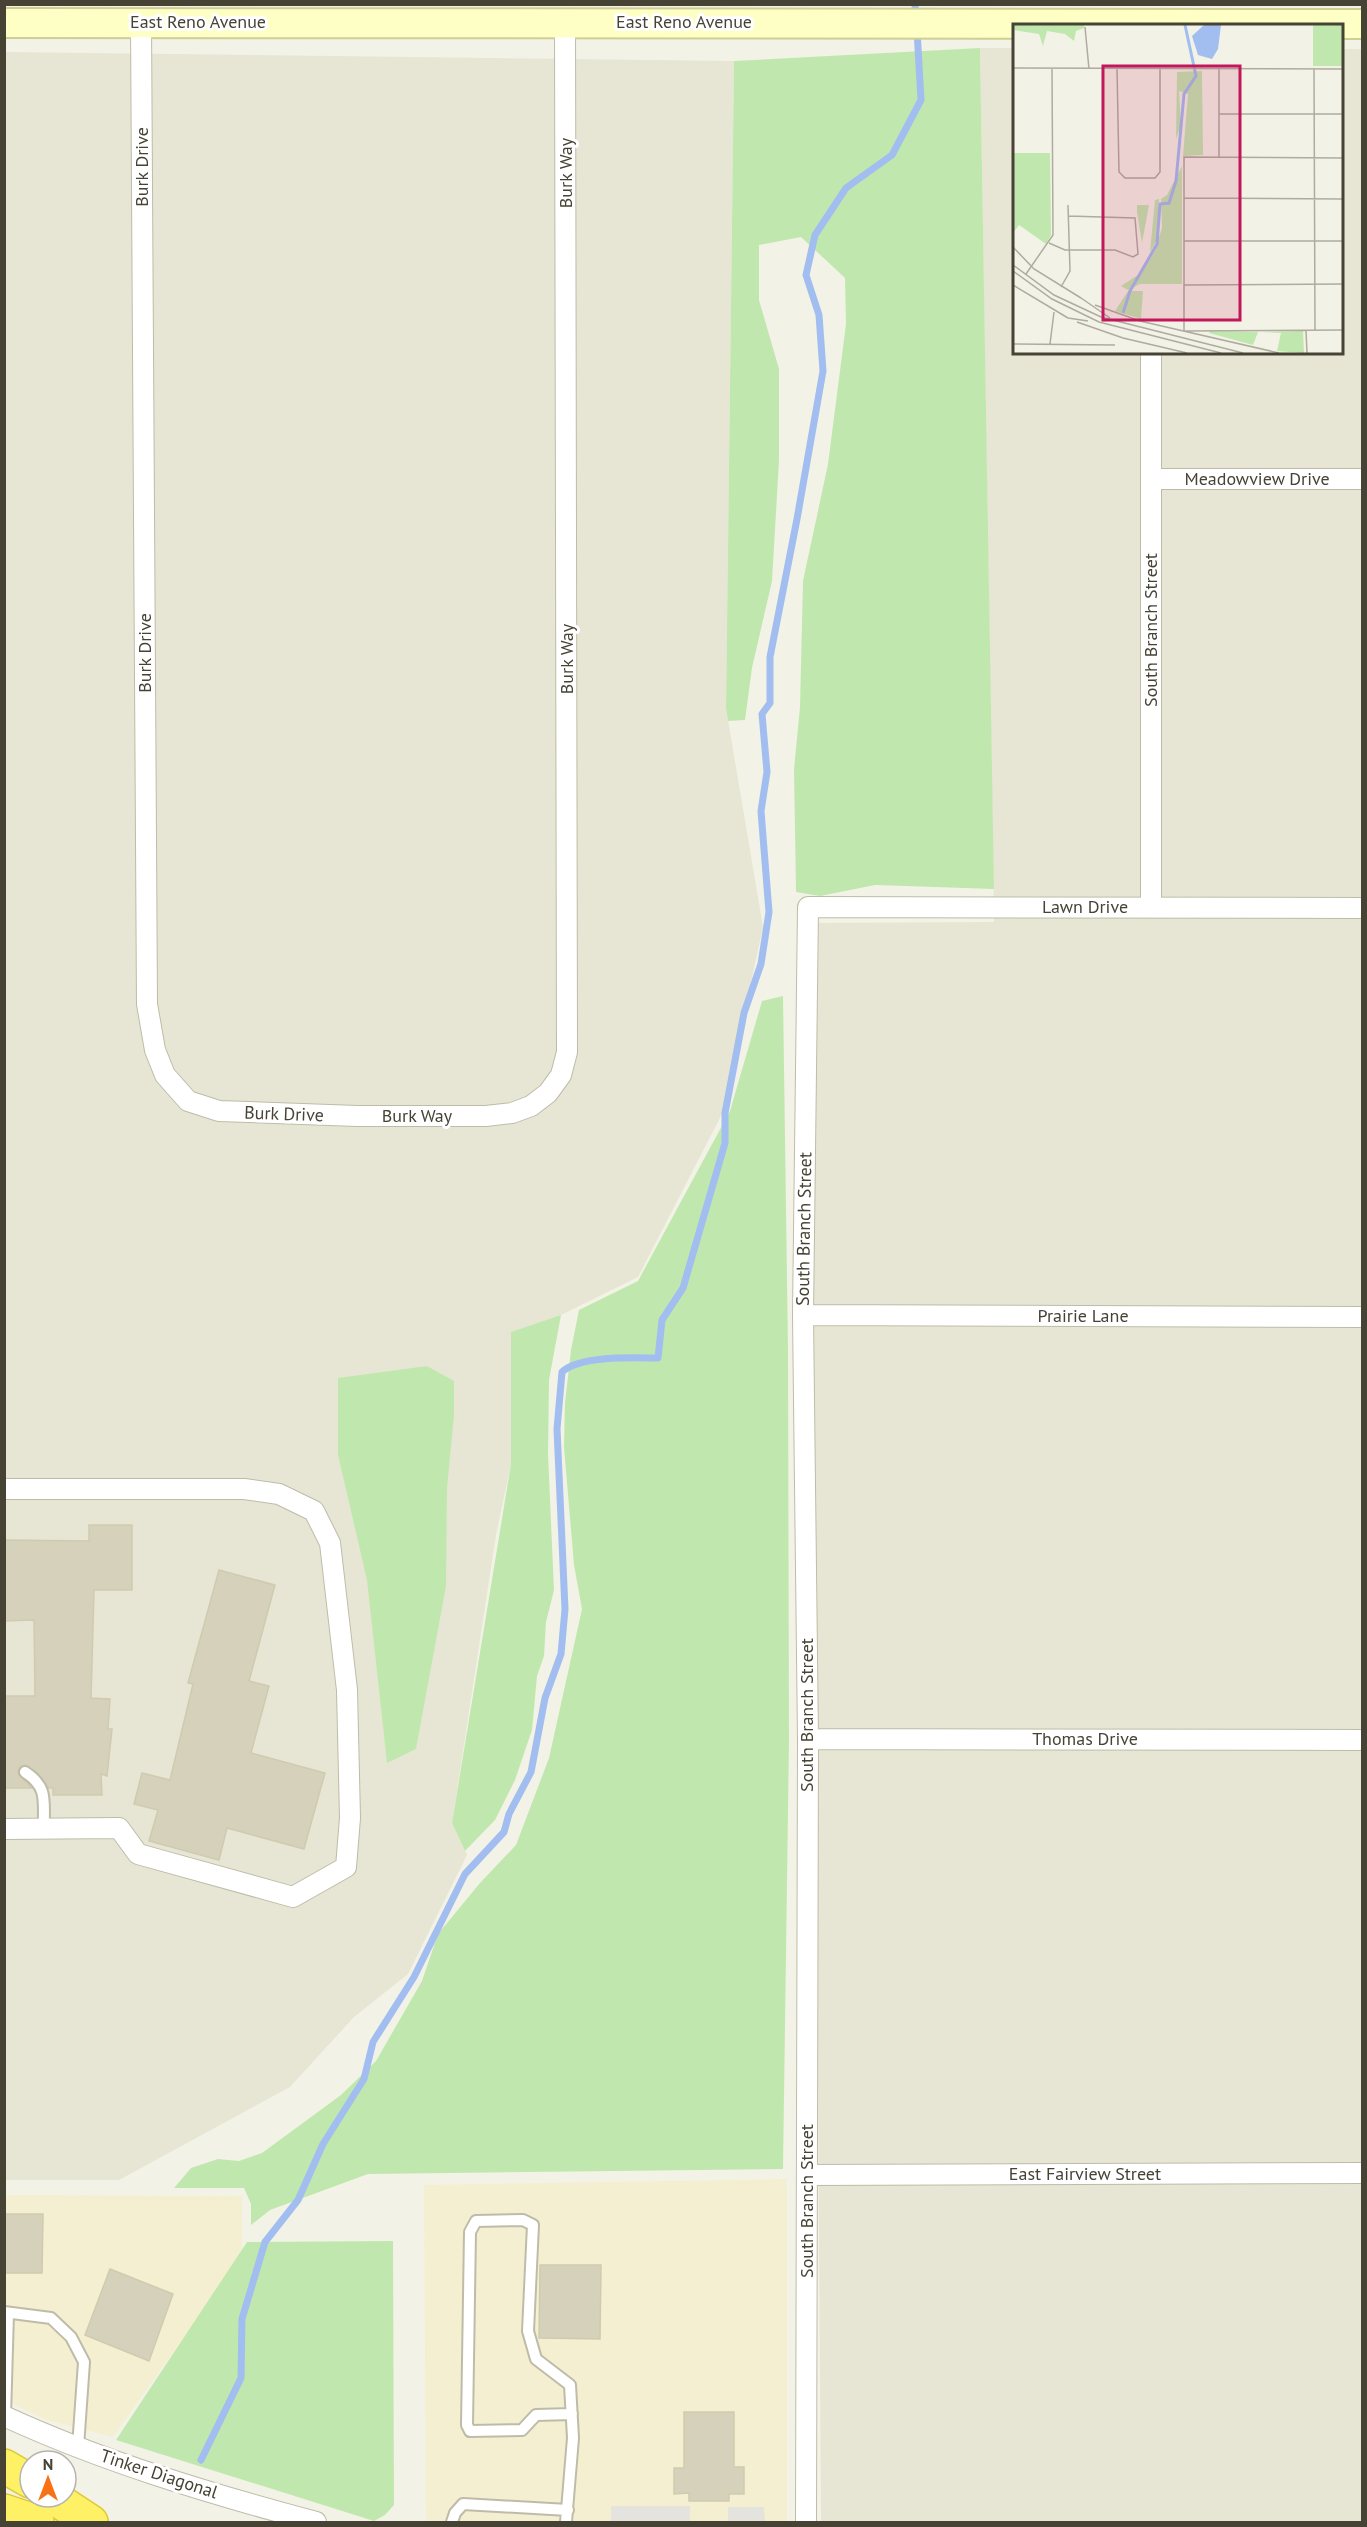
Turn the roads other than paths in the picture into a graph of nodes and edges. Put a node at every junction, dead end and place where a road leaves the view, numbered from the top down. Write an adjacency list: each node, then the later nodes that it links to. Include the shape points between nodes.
1 (22, 20): 2 (main road, East Reno Avenue, via 110,18)
2 (141, 22): 3 (main road, East Reno Avenue, via 213,18 489,18); 13 (street, Burk Drive, via 147,1004 155,1050 165,1076 188,1101 219,1111)
3 (565, 22): 4 (main road, East Reno Avenue, via 675,18); 13 (street, Burk Way, via 567,1052 561,1075 548,1093 531,1106 512,1113)
4 (1082, 24)
5 (1343, 24): 6 (main road, East Reno Avenue)
6 (1362, 24)
7 (1151, 354): 8 (street, South Branch Street)
8 (1151, 479): 9 (street, Meadowview Drive); 11 (street, South Branch Street)
9 (1362, 479)
10 (808, 907): 11 (street, Lawn Drive); 14 (street, South Branch Street)
11 (1151, 907): 12 (street, Lawn Drive)
12 (1362, 908)
13 (357, 1116)
14 (802, 1315): 15 (street, Prairie Lane); 17 (street, South Branch Street)
15 (1362, 1317)
16 (4, 1489): 20 (street, via 279,1494 314,1511 330,1543 347,1690 350,1818 346,1867 293,1897 138,1854 118,1828)
17 (808, 1739): 18 (street, Thomas Drive); 23 (street, South Branch Street)
18 (1362, 1740)
19 (25, 1772): 20 (lane, via 38,1781 43,1793)
20 (44, 1828): 21 (street)
21 (4, 1829)
22 (1362, 2173): 23 (street, East Fairview Street)
23 (808, 2175): 38 (street, South Branch Street)
24 (6, 2312): 26 (lane); 27 (lane, via 51,2318 71,2337 84,2362)
25 (572, 2414): 25 (lane, via 570,2385 536,2360 528,2331 533,2225 523,2220 476,2221 470,2232 466,2426 470,2431 522,2430 536,2415); 31 (lane)
26 (5, 2417): 27 (street, Tinker Diagonal)
27 (78, 2447): 35 (street, Tinker Diagonal)
28 (4, 2466): 29 (highway)
29 (18, 2474)
30 (71, 2509): 34 (highway)
31 (568, 2510): 36 (lane, via 463,2504); 37 (lane)
32 (4, 2511): 33 (highway)
33 (37, 2523)
34 (91, 2523)
35 (316, 2523)
36 (453, 2523)
37 (566, 2523)
38 (806, 2523)

